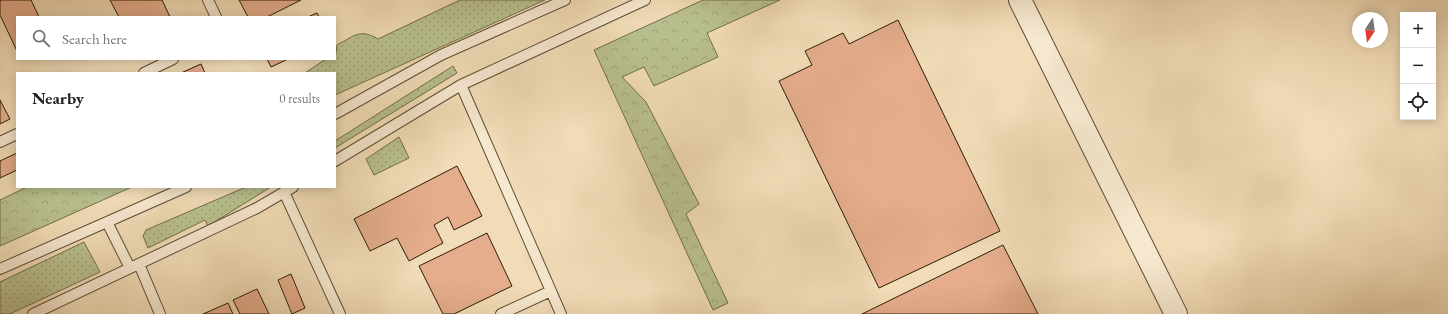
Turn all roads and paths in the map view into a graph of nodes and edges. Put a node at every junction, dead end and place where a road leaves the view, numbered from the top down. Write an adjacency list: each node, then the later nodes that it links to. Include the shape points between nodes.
1 (208, 0): 5 (lane)
2 (565, 0): 9 (lane, via 441,55)
3 (645, 0): 8 (lane)
4 (1020, 0): 24 (street)
5 (216, 16)
6 (171, 60): 7 (lane)
7 (146, 72)
8 (461, 85): 12 (lane); 18 (lane)
9 (336, 113)
10 (16, 134): 11 (lane)
11 (0, 142)
12 (336, 161)
13 (184, 188): 15 (lane)
14 (289, 190): 16 (lane, via 257,208); 21 (lane)
15 (107, 222): 16 (lane); 17 (lane)
16 (134, 266): 19 (lane); 20 (lane)
17 (0, 269)
18 (551, 291): 22 (lane); 23 (lane)
19 (33, 314)
20 (160, 314)
21 (340, 314)
22 (501, 314)
23 (561, 314)
24 (1176, 314)

